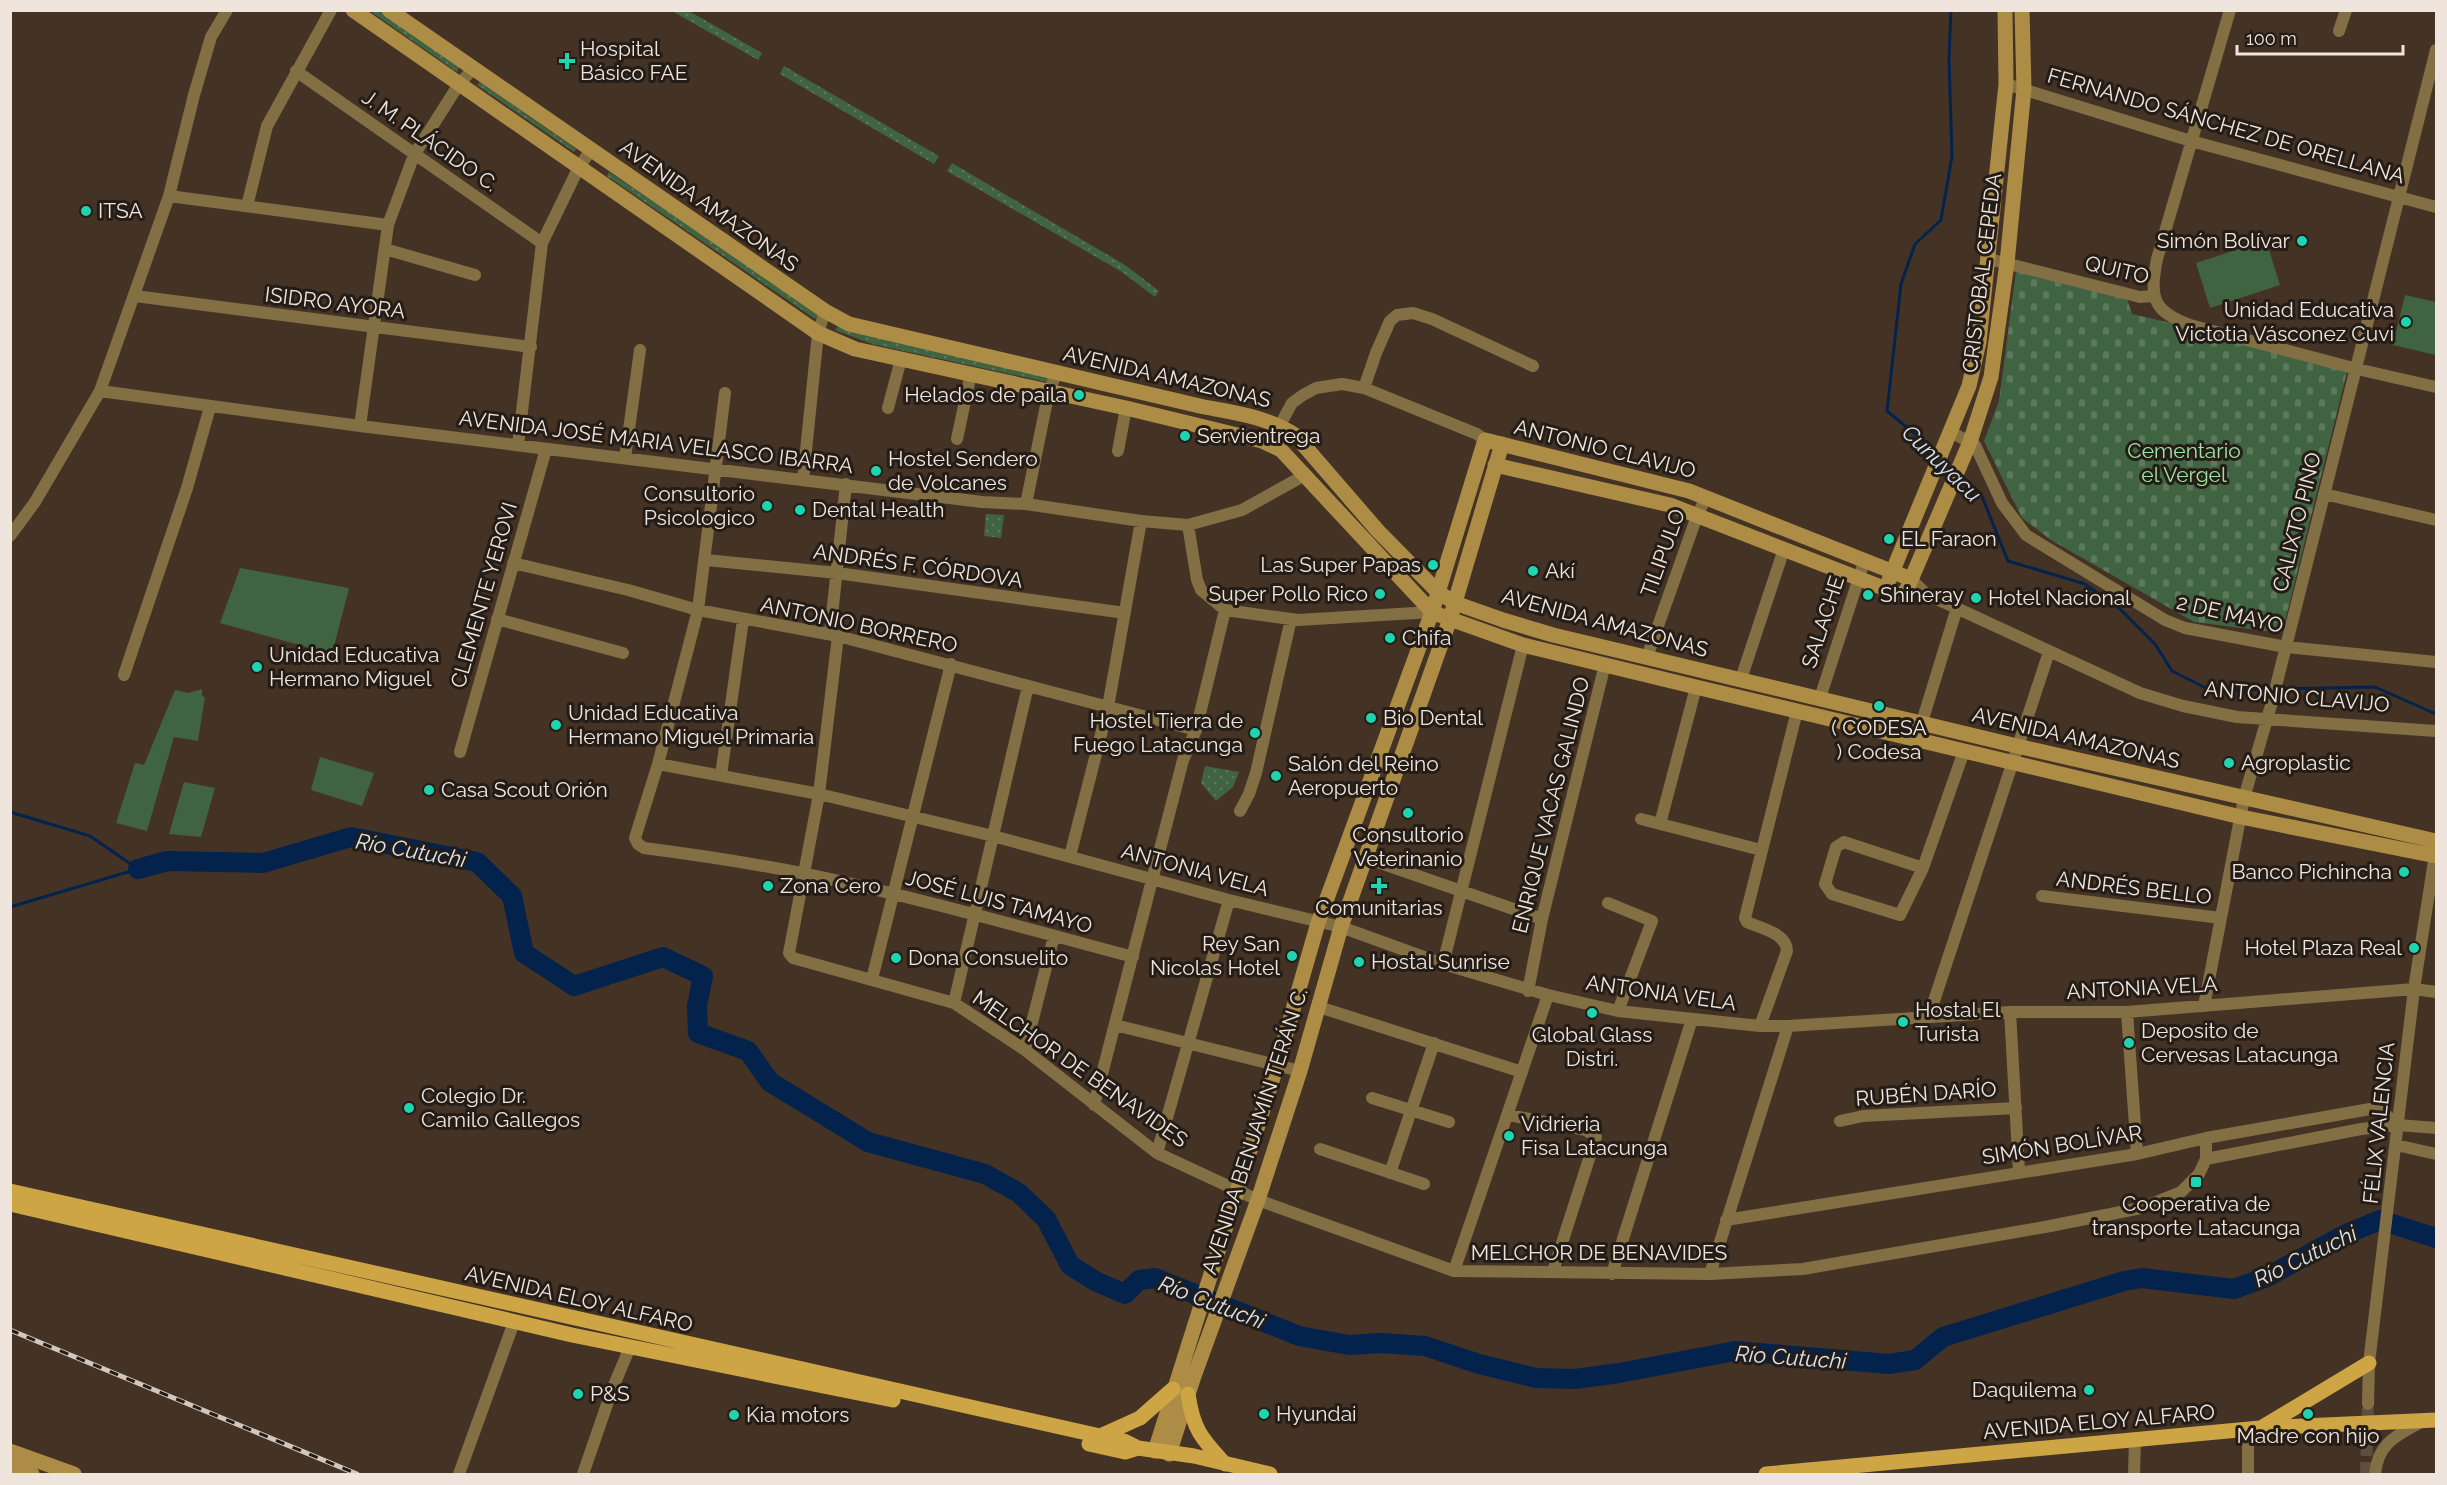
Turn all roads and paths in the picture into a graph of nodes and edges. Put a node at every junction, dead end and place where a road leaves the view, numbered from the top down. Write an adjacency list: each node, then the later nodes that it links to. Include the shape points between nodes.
1 (227, 10): 21 (street, via 211,37)
2 (331, 10): 12 (street)
3 (352, 10): 13 (main road, AVENIDA AMAZONAS)
4 (389, 10): 11 (main road, AVENIDA AMAZONAS)
5 (2005, 10): 14 (main road, CRISTOBAL CEPEDA)
6 (2022, 10): 15 (main road, CRISTOBAL CEPEDA)
7 (2229, 10): 16 (street)
8 (2346, 10): 9 (street)
9 (2339, 31)
10 (2436, 50): 20 (street, CALIXTO PINO)
11 (473, 69): 13 (street); 17 (main road, AVENIDA AMAZONAS)
12 (296, 72): 18 (street, J. M. PLÁCIDO C.); 22 (street, via 267,126)
13 (459, 84): 18 (street); 19 (main road, AVENIDA AMAZONAS)
14 (2006, 84): 15 (street, FERNANDO SÁNCHEZ DE ORELLANA); 27 (main road, CRISTOBAL CEPEDA)
15 (2024, 89): 16 (street, FERNANDO SÁNCHEZ DE ORELLANA); 28 (main road, CRISTOBAL CEPEDA)
16 (2190, 141): 20 (street, FERNANDO SÁNCHEZ DE ORELLANA); 31 (street, via 2157,259)
17 (591, 150): 19 (street); 32 (main road, AVENIDA AMAZONAS)
18 (414, 155): 24 (street); 25 (street, J. M. PLÁCIDO C.)
19 (579, 167): 25 (street); 34 (main road, AVENIDA AMAZONAS)
20 (2398, 195): 23 (street, FERNANDO SÁNCHEZ DE ORELLANA); 39 (street, CALIXTO PINO)
21 (169, 196): 22 (street); 30 (street)
22 (247, 206): 24 (street)
23 (2436, 207)
24 (388, 225): 26 (street)
25 (542, 243): 35 (street)
26 (385, 249): 29 (street); 33 (street)
27 (1989, 259): 28 (street, QUITO); 53 (main road, CRISTOBAL CEPEDA, via 1979,342 1969,386)
28 (2007, 263): 31 (street, QUITO, via 2140,297); 55 (main road, CRISTOBAL CEPEDA, via 1991,377)
29 (475, 275)
30 (135, 296): 33 (street, ISIDRO AYORA); 44 (street)
31 (2153, 296): 39 (street, QUITO, via 2176,320)
32 (825, 311): 34 (street); 40 (main road, AVENIDA AMAZONAS, via 849,324)
33 (374, 328): 35 (street, ISIDRO AYORA); 51 (street)
34 (818, 333): 37 (main road, AVENIDA AMAZONAS, via 855,348); 64 (street)
35 (531, 347): 57 (street)
36 (640, 350): 60 (street)
37 (901, 359): 41 (main road, AVENIDA AMAZONAS); 48 (street)
38 (1533, 366): 43 (street, via 1432,319 1413,313 1397,315 1390,321)
39 (2357, 369): 42 (street, QUITO); 66 (street, CALIXTO PINO)
40 (1058, 372): 45 (street); 50 (main road, AVENIDA AMAZONAS)
41 (971, 373): 45 (main road, AVENIDA AMAZONAS); 52 (street)
42 (2436, 387)
43 (1364, 388): 50 (street, ANTONIO CLAVIJO, via 1342,384 1316,388 1292,403); 54 (street, ANTONIO CLAVIJO)
44 (100, 391): 47 (street, AVENIDA JOSÉ MARIA VELASCO IBARRA); 73 (street)
45 (1050, 391): 49 (main road, AVENIDA AMAZONAS); 68 (street)
46 (725, 393): 62 (street, JOSÉ LUIS TAMAYO)
47 (210, 407): 51 (street, AVENIDA JOSÉ MARIA VELASCO IBARRA); 105 (street)
48 (888, 408)
49 (1126, 408): 59 (street); 63 (main road, AVENIDA AMAZONAS, via 1262,441 1281,450)
50 (1280, 425): 83 (main road, AVENIDA AMAZONAS, via 1295,435 1378,531)
51 (360, 426): 57 (street, AVENIDA JOSÉ MARIA VELASCO IBARRA)
52 (957, 439)
53 (1948, 439): 55 (street, 2 DE MAYO); 78 (main road, CRISTOBAL CEPEDA)
54 (1485, 440): 56 (main road, ANTONIO CLAVIJO); 83 (main road, AVENIDA BENJAMÍN TERÁN C.)
55 (1970, 442): 81 (main road, CRISTOBAL CEPEDA); 98 (street, 2 DE MAYO, via 1978,449 2010,515 2026,535 2165,621)
56 (1502, 444): 61 (main road, AVENIDA BENJAMÍN TERÁN C.); 67 (main road, ANTONIO CLAVIJO)
57 (518, 445): 58 (street, AVENIDA JOSÉ MARIA VELASCO IBARRA)
58 (546, 449): 60 (street, AVENIDA JOSÉ MARIA VELASCO IBARRA); 77 (street, CLEMENTE YEROVI)
59 (1118, 451)
60 (625, 458): 62 (street, AVENIDA JOSÉ MARIA VELASCO IBARRA)
61 (1495, 465): 69 (main road, ANTONIO CLAVIJO, via 1670,505); 86 (main road, AVENIDA BENJAMÍN TERÁN C.)
62 (717, 470): 64 (street, AVENIDA JOSÉ MARIA VELASCO IBARRA); 76 (street, JOSÉ LUIS TAMAYO)
63 (1305, 475): 72 (street, AVENIDA JOSÉ MARIA VELASCO IBARRA, via 1242,510); 90 (main road, AVENIDA AMAZONAS)
64 (803, 480): 65 (street, AVENIDA JOSÉ MARIA VELASCO IBARRA)
65 (846, 484): 68 (street, AVENIDA JOSÉ MARIA VELASCO IBARRA); 79 (street)
66 (2324, 494): 70 (street); 98 (street, CALIXTO PINO)
67 (1706, 497): 69 (street, TILIPULO); 75 (main road, ANTONIO CLAVIJO)
68 (1026, 504): 71 (street, AVENIDA JOSÉ MARIA VELASCO IBARRA)
69 (1697, 516): 74 (main road, ANTONIO CLAVIJO); 101 (street, TILIPULO)
70 (2436, 520)
71 (1141, 521): 72 (street, AVENIDA JOSÉ MARIA VELASCO IBARRA); 91 (street)
72 (1188, 525): 89 (street, via 1201,590)
73 (10, 536)
74 (1784, 549): 80 (main road, ANTONIO CLAVIJO); 106 (street)
75 (1865, 559): 78 (main road, ANTONIO CLAVIJO); 80 (street, SALACHE)
76 (706, 560): 79 (street, ANDRÉS F. CÓRDOVA); 88 (street, JOSÉ LUIS TAMAYO)
77 (513, 563): 88 (street, ANTONIO BORRERO); 92 (street, CLEMENTE YEROVI)
78 (1893, 571): 81 (main road, ANTONIO CLAVIJO); 82 (main road, CRISTOBAL CEPEDA)
79 (837, 573): 91 (street, ANDRÉS F. CÓRDOVA); 96 (street)
80 (1858, 578): 82 (main road, ANTONIO CLAVIJO); 109 (street, SALACHE)
81 (1911, 579): 84 (street, ANTONIO CLAVIJO); 85 (main road, CRISTOBAL CEPEDA)
82 (1885, 589): 85 (main road, ANTONIO CLAVIJO)
83 (1438, 592): 86 (main road, AVENIDA AMAZONAS); 90 (main road, AVENIDA BENJAMÍN TERÁN C.)
84 (1926, 594): 85 (street, ANTONIO CLAVIJO); 87 (street, ANTONIO CLAVIJO)
85 (1904, 596)
86 (1455, 603): 94 (main road, AVENIDA BENJAMÍN TERÁN C.); 101 (main road, AVENIDA AMAZONAS, via 1530,629)
87 (1957, 608): 99 (street, ANTONIO CLAVIJO); 113 (street)
88 (698, 610): 95 (street, ANTONIO BORRERO); 120 (street, JOSÉ LUIS TAMAYO)
89 (1225, 610): 93 (street); 114 (street)
90 (1432, 612): 93 (street); 94 (main road, AVENIDA AMAZONAS); 145 (main road, AVENIDA BENJAMÍN TERÁN C.)
91 (1125, 613): 110 (street)
92 (497, 619): 100 (street); 118 (street, CLEMENTE YEROVI)
93 (1291, 619): 124 (street, via 1256,773)
94 (1450, 619): 97 (main road, AVENIDA AMAZONAS); 133 (main road, AVENIDA BENJAMÍN TERÁN C.)
95 (743, 620): 96 (street, ANTONIO BORRERO); 121 (street)
96 (834, 635): 103 (street, ANTONIO BORRERO); 122 (street)
97 (1523, 645): 104 (main road, AVENIDA AMAZONAS); 137 (street)
98 (2286, 647): 102 (street, 2 DE MAYO); 112 (street, CALIXTO PINO)
99 (2049, 651): 112 (street, ANTONIO CLAVIJO, via 2140,693 2210,713); 116 (street)
100 (623, 653)
101 (1647, 657): 106 (main road, AVENIDA AMAZONAS)
102 (2436, 662)
103 (951, 664): 107 (street, ANTONIO BORRERO); 125 (street)
104 (1605, 664): 108 (main road, AVENIDA AMAZONAS); 144 (street, ENRIQUE VACAS GALINDO)
105 (124, 675)
106 (1741, 679): 109 (main road, AVENIDA AMAZONAS)
107 (1028, 686): 110 (street, ANTONIO BORRERO); 129 (street)
108 (1696, 687): 111 (main road, AVENIDA AMAZONAS); 128 (street)
109 (1820, 698): 113 (main road, AVENIDA AMAZONAS)
110 (1108, 707): 114 (street, ANTONIO BORRERO); 132 (street)
111 (1797, 711): 117 (main road, AVENIDA AMAZONAS); 130 (street)
112 (2267, 718): 115 (street, ANTONIO CLAVIJO); 123 (street, CALIXTO PINO)
113 (1922, 722): 116 (main road, AVENIDA AMAZONAS)
114 (1196, 730): 136 (street, via 1183,760)
115 (2436, 731)
116 (2017, 746): 119 (street); 123 (main road, AVENIDA AMAZONAS)
117 (1964, 751): 119 (main road, AVENIDA AMAZONAS); 134 (street)
118 (460, 752)
119 (2012, 763): 126 (main road, AVENIDA AMAZONAS); 161 (street)
120 (658, 764): 121 (street, ANTONIA VELA); 135 (street, JOSÉ LUIS TAMAYO, via 635,838 638,844)
121 (721, 775): 122 (street, ANTONIA VELA)
122 (819, 794): 125 (street, ANTONIA VELA); 135 (street)
123 (2244, 798): 126 (street, CALIXTO PINO); 131 (main road, AVENIDA AMAZONAS)
124 (1240, 811)
125 (913, 815): 129 (street, ANTONIA VELA); 138 (street)
126 (2241, 817): 131 (main road, AVENIDA AMAZONAS); 143 (street, CALIXTO PINO)
127 (1641, 819): 128 (street)
128 (1660, 824): 130 (street)
129 (993, 836): 132 (street, ANTONIA VELA); 142 (street)
130 (1761, 850): 164 (street, via 1746,920 1781,937 1787,945)
131 (2436, 850): 151 (street, FÉLIX VALENCIA)
132 (1070, 856): 136 (street, ANTONIA VELA)
133 (1366, 858): 137 (street); 146 (main road, AVENIDA BENJAMÍN TERÁN C.)
134 (1923, 868): 134 (street, via 1899,915 1832,894 1825,884 1836,847 1844,842)
135 (804, 874): 138 (street, JOSÉ LUIS TAMAYO); 150 (street, MELCHOR DE BENAVIDES, via 789,952 793,958)
136 (1154, 879): 140 (street, ANTONIA VELA); 148 (street)
137 (1462, 892): 144 (street); 149 (street)
138 (893, 894): 142 (street, JOSÉ LUIS TAMAYO); 150 (street)
139 (2042, 896): 143 (street, ANDRÉS BELLO)
140 (1229, 900): 145 (street, ANTONIA VELA); 166 (street)
141 (1608, 903): 158 (street, via 1652,921)
142 (974, 915): 147 (street, JOSÉ LUIS TAMAYO); 155 (street)
143 (2221, 918): 157 (street, CALIXTO PINO)
144 (1542, 919): 152 (street, ENRIQUE VACAS GALINDO)
145 (1318, 923): 146 (street, ANTONIA VELA); 169 (main road, AVENIDA BENJAMÍN TERÁN C.)
146 (1341, 927): 149 (street, ANTONIA VELA); 156 (main road, AVENIDA BENJAMÍN TERÁN C.)
147 (1054, 936): 148 (street, JOSÉ LUIS TAMAYO); 168 (street)
148 (1133, 957): 163 (street)
149 (1443, 964): 152 (street, ANTONIA VELA)
150 (872, 979): 155 (street, MELCHOR DE BENAVIDES)
151 (2414, 989): 153 (street, ANTONIA VELA); 157 (street, ANTONIA VELA); 177 (street, FÉLIX VALENCIA)
152 (1528, 990): 154 (street, ANTONIA VELA)
153 (2436, 992)
154 (1548, 995): 158 (street, ANTONIA VELA); 171 (street)
155 (954, 1003): 168 (street, MELCHOR DE BENAVIDES)
156 (1319, 1006): 167 (street); 170 (main road, AVENIDA BENJAMÍN TERÁN C.)
157 (2204, 1006): 160 (street, ANTONIA VELA)
158 (1618, 1011): 162 (street, ANTONIA VELA)
159 (2010, 1012): 160 (street, ANTONIA VELA); 161 (street, ANTONIA VELA); 174 (street)
160 (2127, 1012): 185 (street)
161 (1929, 1016): 165 (street, ANTONIA VELA)
162 (1692, 1019): 164 (street, ANTONIA VELA); 198 (street)
163 (1115, 1025): 166 (street); 173 (street)
164 (1760, 1026): 165 (street, ANTONIA VELA)
165 (1788, 1026): 195 (street)
166 (1190, 1043): 169 (street); 184 (street)
167 (1434, 1043): 171 (street); 175 (street)
168 (1025, 1050): 173 (street, MELCHOR DE BENAVIDES)
169 (1277, 1065): 170 (street); 192 (main road, AVENIDA BENJAMÍN TERÁN C.)
170 (1300, 1071): 193 (main road, AVENIDA BENJAMÍN TERÁN C.)
171 (1522, 1072): 176 (street)
172 (1372, 1098): 175 (street)
173 (1094, 1105): 184 (street, MELCHOR DE BENAVIDES)
174 (2016, 1107): 178 (street, RUBÉN DARÍO, via 1863,1116); 188 (street)
175 (1411, 1110): 179 (street); 189 (street)
176 (1509, 1115): 196 (street); 197 (street, via 1586,1130 1594,1134 1596,1141)
177 (2399, 1119): 180 (street); 181 (street, SIMÓN BOLÍVAR, via 2370,1109); 182 (street, FÉLIX VALENCIA); 187 (street)
178 (1840, 1121)
179 (1449, 1122)
180 (2436, 1128)
181 (2206, 1138): 185 (street, SIMÓN BOLÍVAR); 187 (street)
182 (2396, 1145): 186 (street); 202 (street, FÉLIX VALENCIA)
183 (1320, 1149): 189 (street)
184 (1157, 1153): 192 (street, MELCHOR DE BENAVIDES)
185 (2137, 1154): 188 (street, SIMÓN BOLÍVAR)
186 (2436, 1154)
187 (2206, 1159): 199 (street, MELCHOR DE BENAVIDES, via 2199,1174 2181,1192 2141,1208 1803,1269)
188 (2019, 1171): 195 (street, SIMÓN BOLÍVAR)
189 (1390, 1173): 190 (street)
190 (1424, 1184)
191 (10, 1191): 207 (main road, AVENIDA ELOY ALFARO)
192 (1235, 1196): 193 (street, MELCHOR DE BENAVIDES); 203 (main road, AVENIDA BENJAMÍN TERÁN C.)
193 (1256, 1203): 196 (street, MELCHOR DE BENAVIDES); 203 (main road, AVENIDA BENJAMÍN TERÁN C.)
194 (10, 1204): 200 (main road, AVENIDA ELOY ALFARO)
195 (1726, 1220): 199 (street)
196 (1454, 1271): 197 (street, MELCHOR DE BENAVIDES)
197 (1553, 1271): 198 (street, MELCHOR DE BENAVIDES)
198 (1612, 1274): 199 (street, MELCHOR DE BENAVIDES)
199 (1710, 1274)
200 (514, 1322): 201 (main road, AVENIDA ELOY ALFARO); 216 (street)
201 (630, 1347): 209 (main road, AVENIDA ELOY ALFARO, via 1002,1422 1125,1452); 217 (street)
202 (2369, 1363): 204 (street, FÉLIX VALENCIA); 206 (main road)
203 (1183, 1383): 207 (main road, via 1140,1418); 211 (main road, AVENIDA BENJAMÍN TERÁN C.); 212 (main road, via 1192,1418 1204,1441)
204 (2368, 1404)
205 (2429, 1421): 206 (main road, AVENIDA ELOY ALFARO); 222 (street, via 2389,1441 2376,1460)
206 (2254, 1429): 208 (main road, AVENIDA ELOY ALFARO); 221 (street)
207 (1100, 1436): 209 (main road, AVENIDA ELOY ALFARO)
208 (2135, 1439): 219 (main road, AVENIDA ELOY ALFARO); 220 (street)
209 (1138, 1448): 211 (main road, AVENIDA ELOY ALFARO)
210 (10, 1451): 215 (main road)
211 (1162, 1452): 212 (main road, AVENIDA ELOY ALFARO)
212 (1225, 1464): 218 (main road, AVENIDA ELOY ALFARO)
213 (10, 1467): 214 (main road)
214 (32, 1474)
215 (74, 1474)
216 (459, 1474)
217 (583, 1474)
218 (1270, 1474)
219 (1766, 1474)
220 (2134, 1474)
221 (2248, 1474)
222 (2375, 1474)

